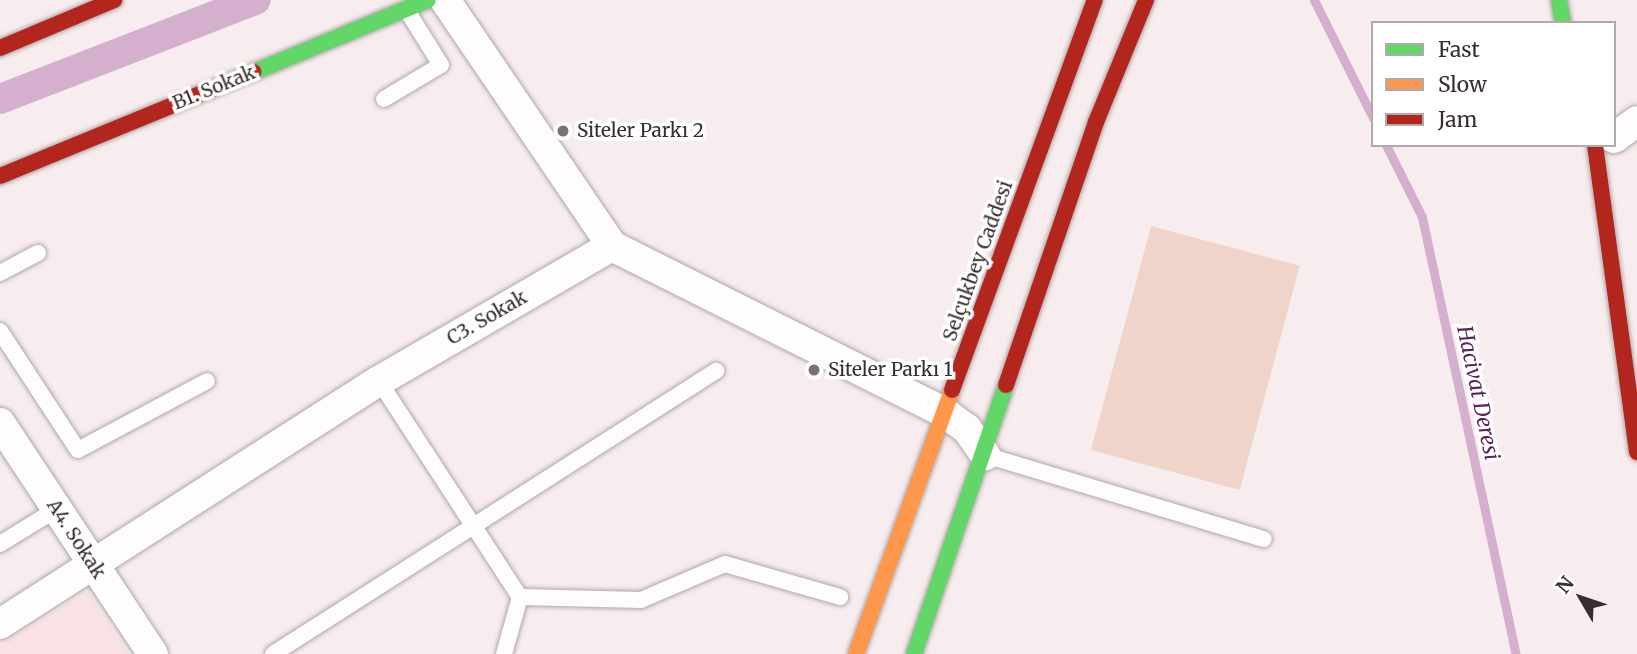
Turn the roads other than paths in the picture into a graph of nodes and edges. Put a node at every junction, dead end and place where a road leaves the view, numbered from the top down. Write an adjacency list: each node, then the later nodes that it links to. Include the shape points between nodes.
1 (114, 0): 9 (main road)
2 (428, 0): 7 (main road, B1. Sokak)
3 (445, 0): 17 (street)
4 (1095, 0): 10 (main road, Selçukbey Caddesi)
5 (1146, 0): 13 (main road)
6 (1559, 0): 8 (main road)
7 (406, 9): 11 (lane, via 442,65); 16 (main road, B1. Sokak)
8 (1563, 21)
9 (0, 48)
10 (1060, 95): 13 (main road); 26 (main road, Selçukbey Caddesi)
11 (384, 99)
12 (1637, 121): 14 (street)
13 (1096, 122): 29 (main road)
14 (1616, 136)
15 (1603, 147): 20 (main road)
16 (0, 176)
17 (612, 246): 25 (street, C3. Sokak); 26 (street)
18 (38, 253): 19 (lane)
19 (0, 273)
20 (1618, 308): 22 (main road); 28 (main road)
21 (0, 331): 24 (lane, via 78,450)
22 (1637, 346)
23 (716, 371): 31 (lane)
24 (207, 381)
25 (379, 381): 31 (lane); 34 (street, C3. Sokak)
26 (945, 413): 29 (street, via 967,429); 41 (main road, Selçukbey Caddesi)
27 (0, 423): 30 (street, A4. Sokak)
28 (1637, 452)
29 (985, 455): 32 (lane); 42 (main road)
30 (57, 509): 33 (lane); 34 (street, A4. Sokak)
31 (473, 524): 35 (lane); 39 (lane)
32 (1265, 539)
33 (0, 544)
34 (94, 566): 37 (street, C3. Sokak); 38 (street, A4. Sokak)
35 (520, 597): 36 (lane, via 642,600 724,564); 40 (lane)
36 (840, 597)
37 (0, 624)
38 (153, 654)
39 (274, 654)
40 (504, 654)
41 (856, 654)
42 (914, 654)

